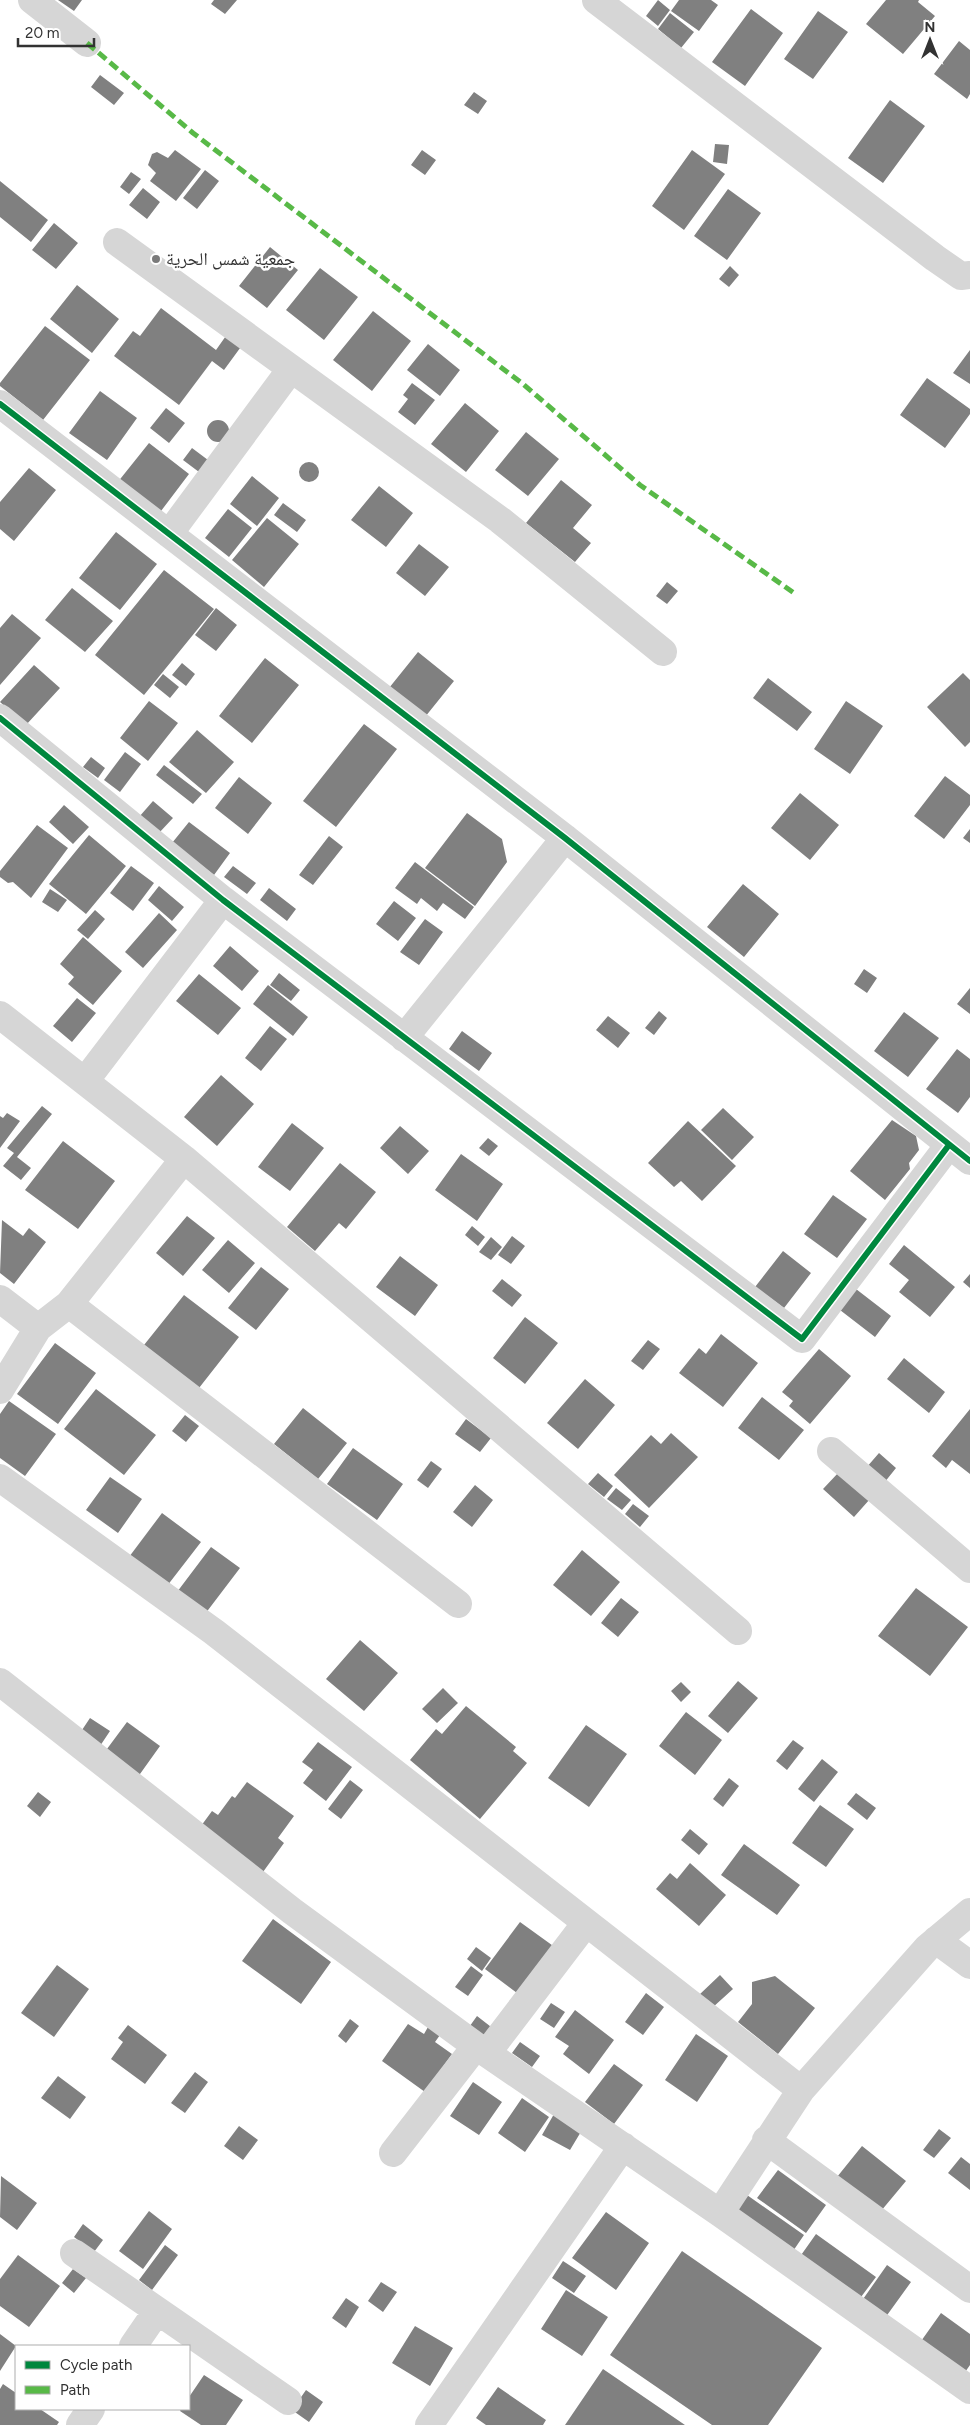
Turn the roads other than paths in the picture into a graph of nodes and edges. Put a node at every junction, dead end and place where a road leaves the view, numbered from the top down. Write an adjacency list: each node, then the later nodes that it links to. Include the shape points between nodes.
1 (32, 0): 3 (street)
2 (596, 0): 5 (street, via 935,258 961,276)
3 (87, 43)
4 (117, 242): 6 (street)
5 (970, 275)
6 (291, 369): 8 (street); 9 (street, via 500,520)
7 (0, 404): 8 (street)
8 (169, 534): 11 (street)
9 (663, 652)
10 (0, 718): 12 (street)
11 (566, 838): 14 (street); 16 (street)
12 (223, 900): 14 (street); 15 (street)
13 (0, 1015): 15 (street)
14 (404, 1038): 16 (street, via 802,1339)
15 (85, 1081): 17 (street)
16 (949, 1144): 18 (street)
17 (184, 1159): 20 (street); 27 (street)
18 (970, 1161)
19 (0, 1299): 21 (street)
20 (69, 1304): 21 (street); 26 (street)
21 (38, 1328): 22 (street)
22 (0, 1390)
23 (831, 1451): 25 (street)
24 (0, 1478): 30 (street, via 214,1632)
25 (970, 1569)
26 (458, 1604)
27 (738, 1630)
28 (0, 1682): 33 (street, via 292,1912)
29 (970, 1912): 31 (street)
30 (586, 1923): 33 (street); 34 (street)
31 (936, 1940): 32 (street); 34 (street)
32 (970, 1964)
33 (481, 2050): 36 (street); 37 (street)
34 (801, 2090): 35 (street)
35 (766, 2140): 38 (street); 40 (street)
36 (624, 2146): 38 (street); 47 (street)
37 (392, 2153)
38 (720, 2213): 43 (street)
39 (74, 2252): 41 (street)
40 (970, 2289)
41 (157, 2310): 42 (street); 44 (street)
42 (134, 2345)
43 (970, 2390)
44 (288, 2401)
45 (90, 2410): 46 (street)
46 (80, 2425)
47 (429, 2425)

